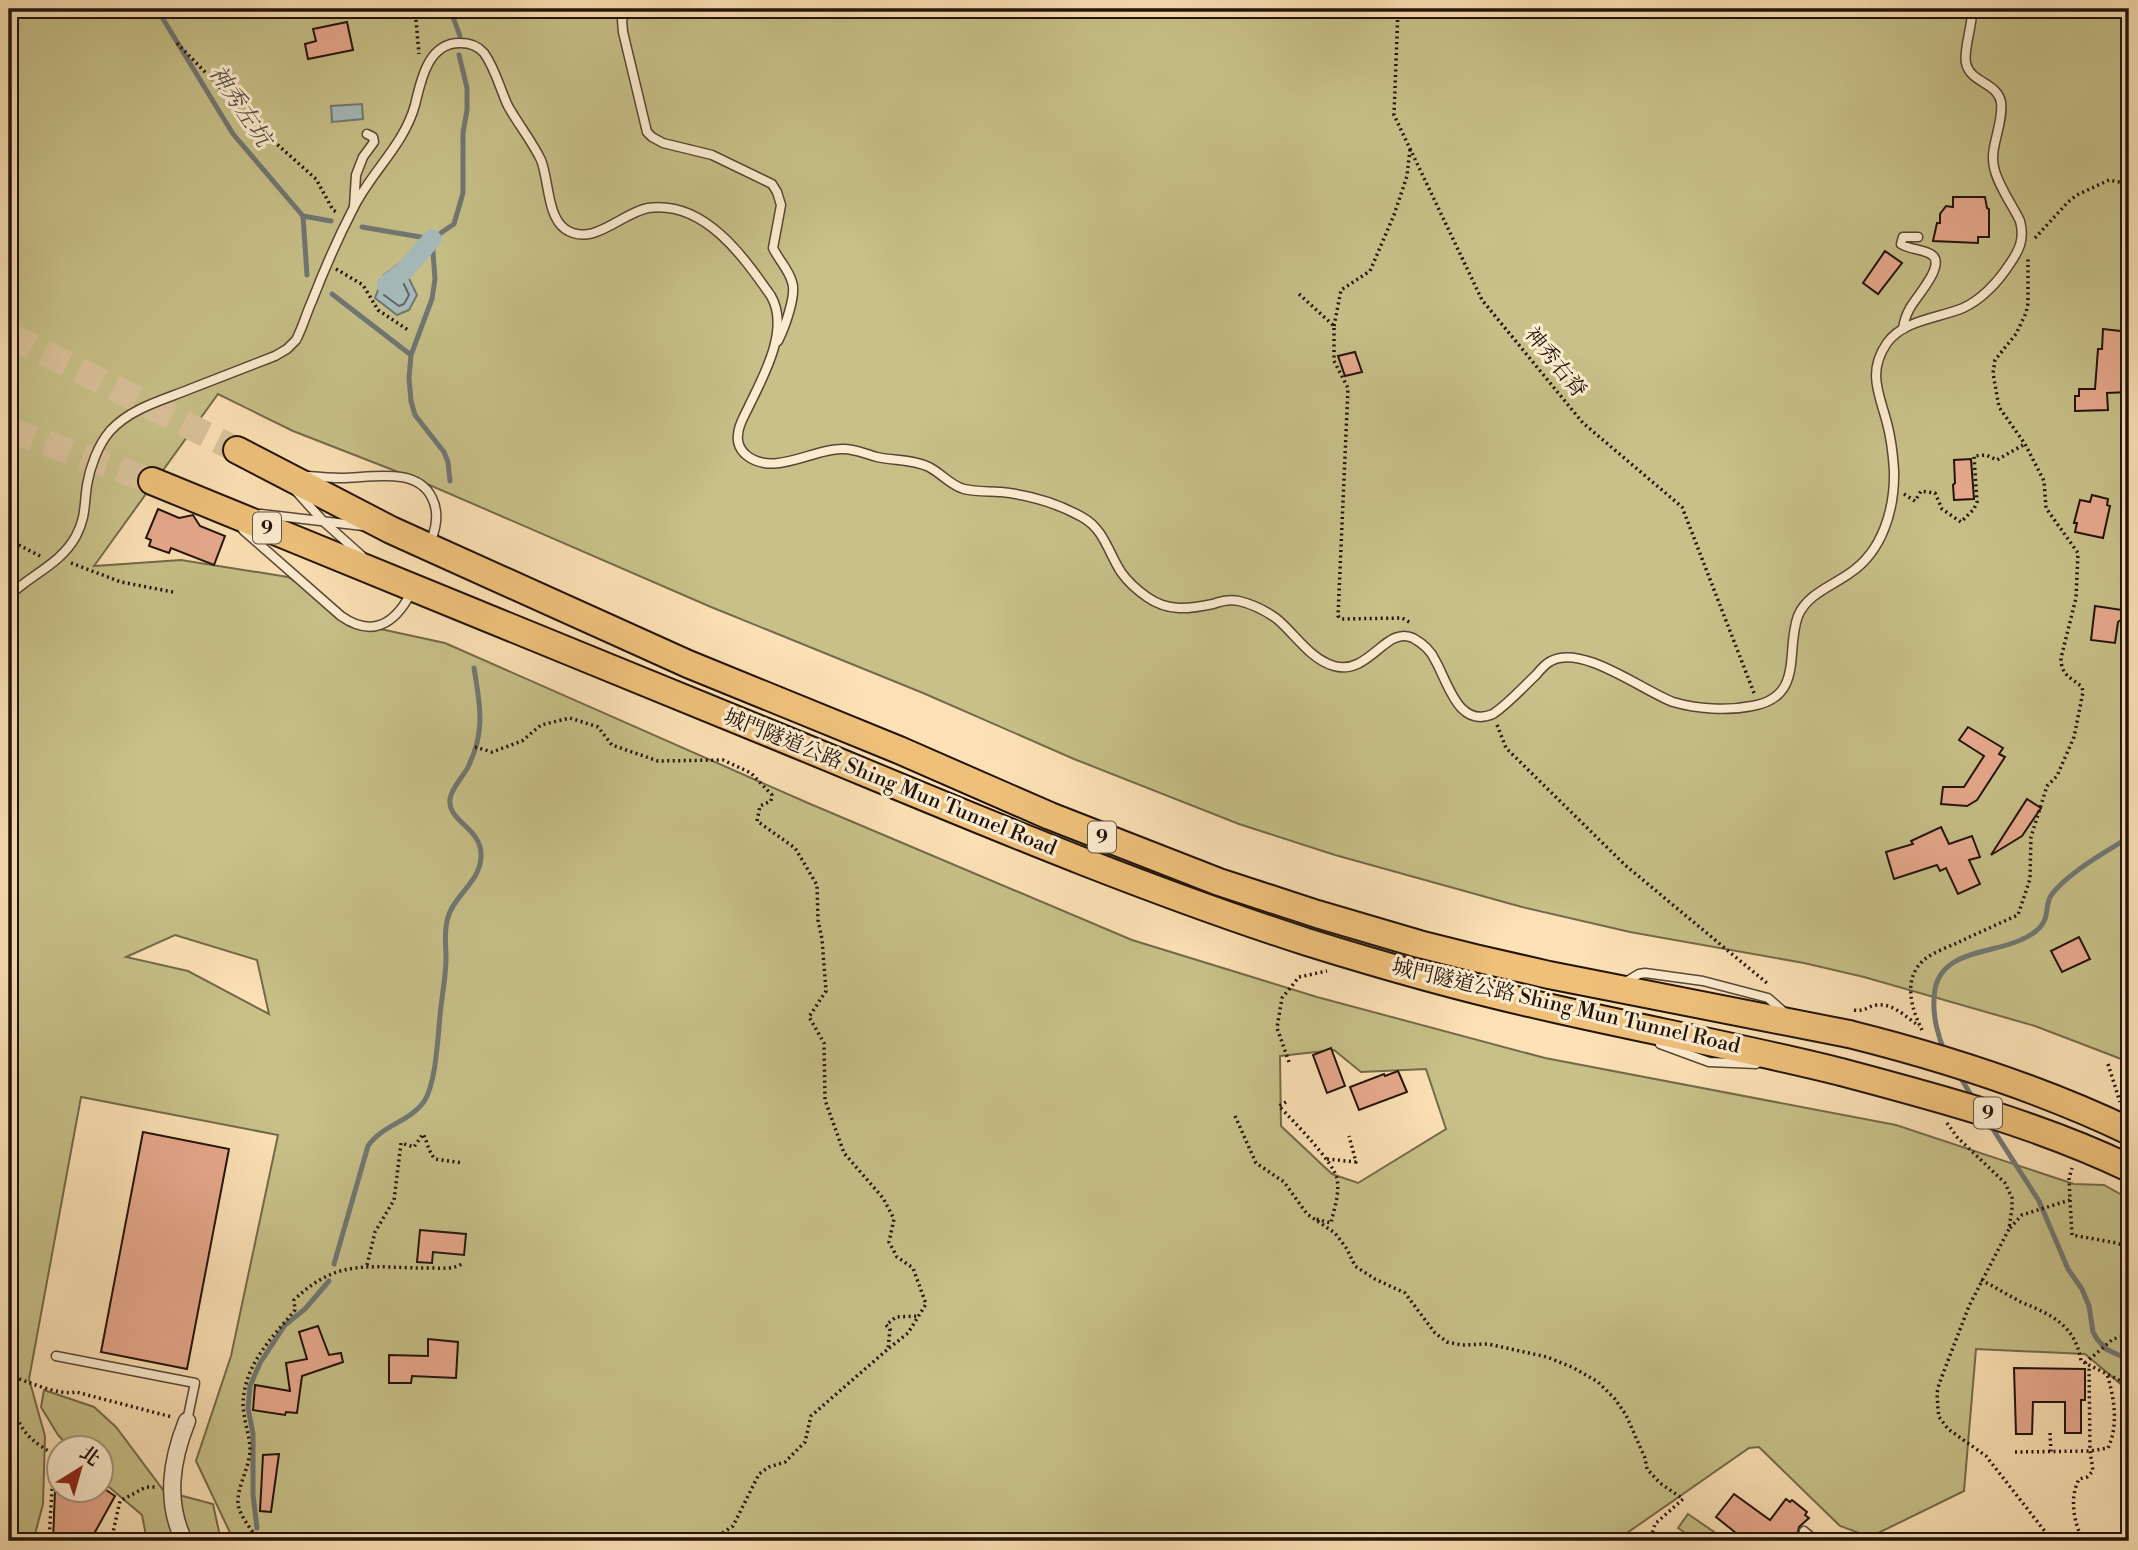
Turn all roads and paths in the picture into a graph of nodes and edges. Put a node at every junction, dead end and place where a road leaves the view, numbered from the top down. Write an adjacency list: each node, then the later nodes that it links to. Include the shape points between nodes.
1 (415, 9): 6 (path)
2 (627, 9): 20 (lane, via 623,33 647,132 658,141 712,155 767,180 779,196 781,209 773,246 793,289 783,331)
3 (1398, 9): 8 (path, 神秀右脊, via 1394,115)
4 (1972, 9): 15 (lane, via 1966,63 2000,99 1993,166 2022,226 2021,244)
5 (177, 43): 11 (path, via 316,180 333,210)
6 (422, 77): 10 (lane, via 410,123); 20 (lane, via 432,57 448,44 465,42 481,50 540,159 556,219 568,231 592,233 633,213 659,208 685,213 717,231 776,304)
7 (367, 134): 10 (lane, via 374,142 356,173)
8 (1410, 148): 17 (path, via 1407,176 1390,226 1370,271 1341,290); 38 (path, 神秀右脊, via 1482,300 1583,423 1682,507)
9 (2129, 184): 13 (path, via 2109,180 2072,198)
10 (354, 207): 11 (lane)
11 (349, 219): 14 (lane)
12 (1918, 237): 18 (lane, via 1903,237 1901,244 1933,255 1936,266 1909,309)
13 (2031, 243)
14 (328, 265): 19 (path, via 363,285 378,310); 31 (lane, via 300,332 287,349 146,406 110,432 90,473 85,515 77,535)
15 (2006, 270): 18 (lane, via 1968,305); 21 (path, via 2022,253 2029,259 2026,313 1995,360 1993,373 1999,407)
16 (1299, 294): 17 (path)
17 (1334, 326): 37 (path, via 1334,361 1348,388 1338,616 1405,619 1415,630)
18 (1903, 329): 38 (lane, via 1888,342 1875,370 1893,459 1888,519 1859,567 1815,594 1801,610 1787,681 1776,696)
19 (408, 330)
20 (772, 349): 37 (lane, via 738,431 740,448 756,461 777,463 850,449 921,464 961,488 1049,502 1093,525 1125,578 1151,600 1183,609 1226,600 1243,602 1274,617 1314,654 1335,666 1356,666 1394,637)
21 (2025, 444): 25 (path, via 1997,460 1974,456 1977,502 1961,522 1942,509 1935,493 1921,491 1915,501); 44 (path, via 2044,481 2046,508 2078,553 2076,598 2061,666 2083,692 2074,737 2057,776 2047,786 2031,837 2030,879 2018,915 1933,954 1919,966 1911,995)
22 (237, 450): 23 (highway, 城門隧道公路 Shing Mun Tunnel Road / 9)
23 (281, 473): 27 (lane); 28 (highway, 城門隧道公路 Shing Mun Tunnel Road / 9); 29 (lane, via 411,478 423,485 434,501 437,522)
24 (152, 481): 26 (highway, 城門隧道公路 Shing Mun Tunnel Road / 9)
25 (1898, 491)
26 (220, 509): 27 (lane); 33 (highway, 城門隧道公路 Shing Mun Tunnel Road / 9); 36 (lane, via 353,624 373,627 385,623)
27 (323, 521): 28 (lane); 33 (lane)
28 (391, 530): 43 (highway, 城門隧道公路 Shing Mun Tunnel Road / 9, via 688,664 1050,816 1169,864 1317,914 1419,944 1615,988 1796,1023)
29 (433, 535)
30 (9, 540): 32 (path)
31 (59, 558): 34 (path, via 121,582); 35 (lane)
32 (46, 562)
33 (383, 575): 41 (highway, 城門隧道公路 Shing Mun Tunnel Road / 9, via 1046,848 1177,898)
34 (173, 592)
35 (9, 596)
36 (407, 600)
37 (1413, 638): 39 (lane, via 1435,659 1464,711 1477,717)
38 (1758, 705): 39 (lane, via 1716,708 1684,704 1595,664 1564,657 1549,662)
39 (1493, 714): 42 (path, via 1506,748 1625,865)
40 (475, 747): 64 (path, via 492,752 522,741 541,725 570,718 598,727 612,746 657,761 723,761 751,774 772,795 771,801 760,806 757,821 795,848 817,885 826,991 809,1017 824,1043 825,1100 844,1153 883,1198 894,1219 888,1242 897,1257 914,1268 926,1304)
41 (1361, 958): 46 (path, via 1299,977 1282,998 1277,1028); 55 (highway, 城門隧道公路 Shing Mun Tunnel Road / 9, bridge, via 1433,979 1841,1072 2002,1117)
42 (1769, 985)
43 (1849, 1022): 44 (path, via 1874,1005 1885,1005); 51 (highway, 城門隧道公路 Shing Mun Tunnel Road / 9, bridge, via 1923,1054)
44 (1921, 1028): 45 (path)
45 (1926, 1037)
46 (1289, 1062)
47 (2108, 1064): 51 (path)
48 (1286, 1102): 53 (path, via 1279,1106)
49 (1235, 1116): 58 (path, via 1256,1163 1284,1182)
50 (1945, 1119): 59 (path, via 1956,1137 2005,1183 2012,1208)
51 (2127, 1122)
52 (1349, 1136): 53 (path, via 1356,1162)
53 (1327, 1159): 58 (path, via 1338,1189 1331,1223)
54 (463, 1163): 62 (path, via 435,1159 423,1134 414,1147 401,1143 394,1200 378,1224)
55 (2129, 1168)
56 (2070, 1200): 60 (path, via 2071,1235)
57 (2062, 1201): 59 (path, via 2022,1215)
58 (1312, 1218): 86 (path, via 1340,1239 1355,1266 1405,1293 1441,1339 1547,1357 1606,1388 1629,1422 1647,1469 1683,1499 1656,1524)
59 (2009, 1229): 63 (path)
60 (2129, 1248)
61 (463, 1263): 62 (path, via 456,1268)
62 (367, 1265): 78 (path, via 315,1282 293,1300 295,1310 270,1338 251,1372 243,1404 250,1454 238,1504)
63 (1981, 1280): 68 (path, via 2045,1311 2071,1332 2081,1361); 88 (path, via 1939,1384 1939,1417 1954,1434 1986,1456)
64 (919, 1316): 66 (path, via 908,1333); 66 (path, via 896,1317 886,1325 890,1329)
65 (2129, 1335): 68 (path, via 2110,1341)
66 (888, 1349): 85 (path, via 811,1416 805,1442 785,1462 759,1474 733,1526)
67 (56, 1356): 72 (lane, via 195,1383)
68 (2087, 1364): 69 (path); 74 (path)
69 (2106, 1374): 71 (path); 74 (path, via 2114,1404 2113,1435 2108,1448)
70 (9, 1377): 72 (path); 80 (path, via 20,1427 54,1454)
71 (2129, 1385)
72 (187, 1421): 77 (street, via 176,1450)
73 (2050, 1433): 76 (path)
74 (2090, 1451): 76 (path); 89 (path, via 2093,1471 2078,1479 2073,1495)
75 (2015, 1452): 76 (path)
76 (2050, 1452)
77 (171, 1486): 81 (path, via 145,1487 120,1501); 82 (street)
78 (253, 1531): 83 (path); 84 (path)
79 (1804, 1531): 87 (lane)
80 (49, 1541)
81 (111, 1541)
82 (184, 1541)
83 (241, 1541)
84 (259, 1541)
85 (715, 1541)
86 (1650, 1541)
87 (1816, 1541)
88 (2056, 1541)
89 (2083, 1541)

